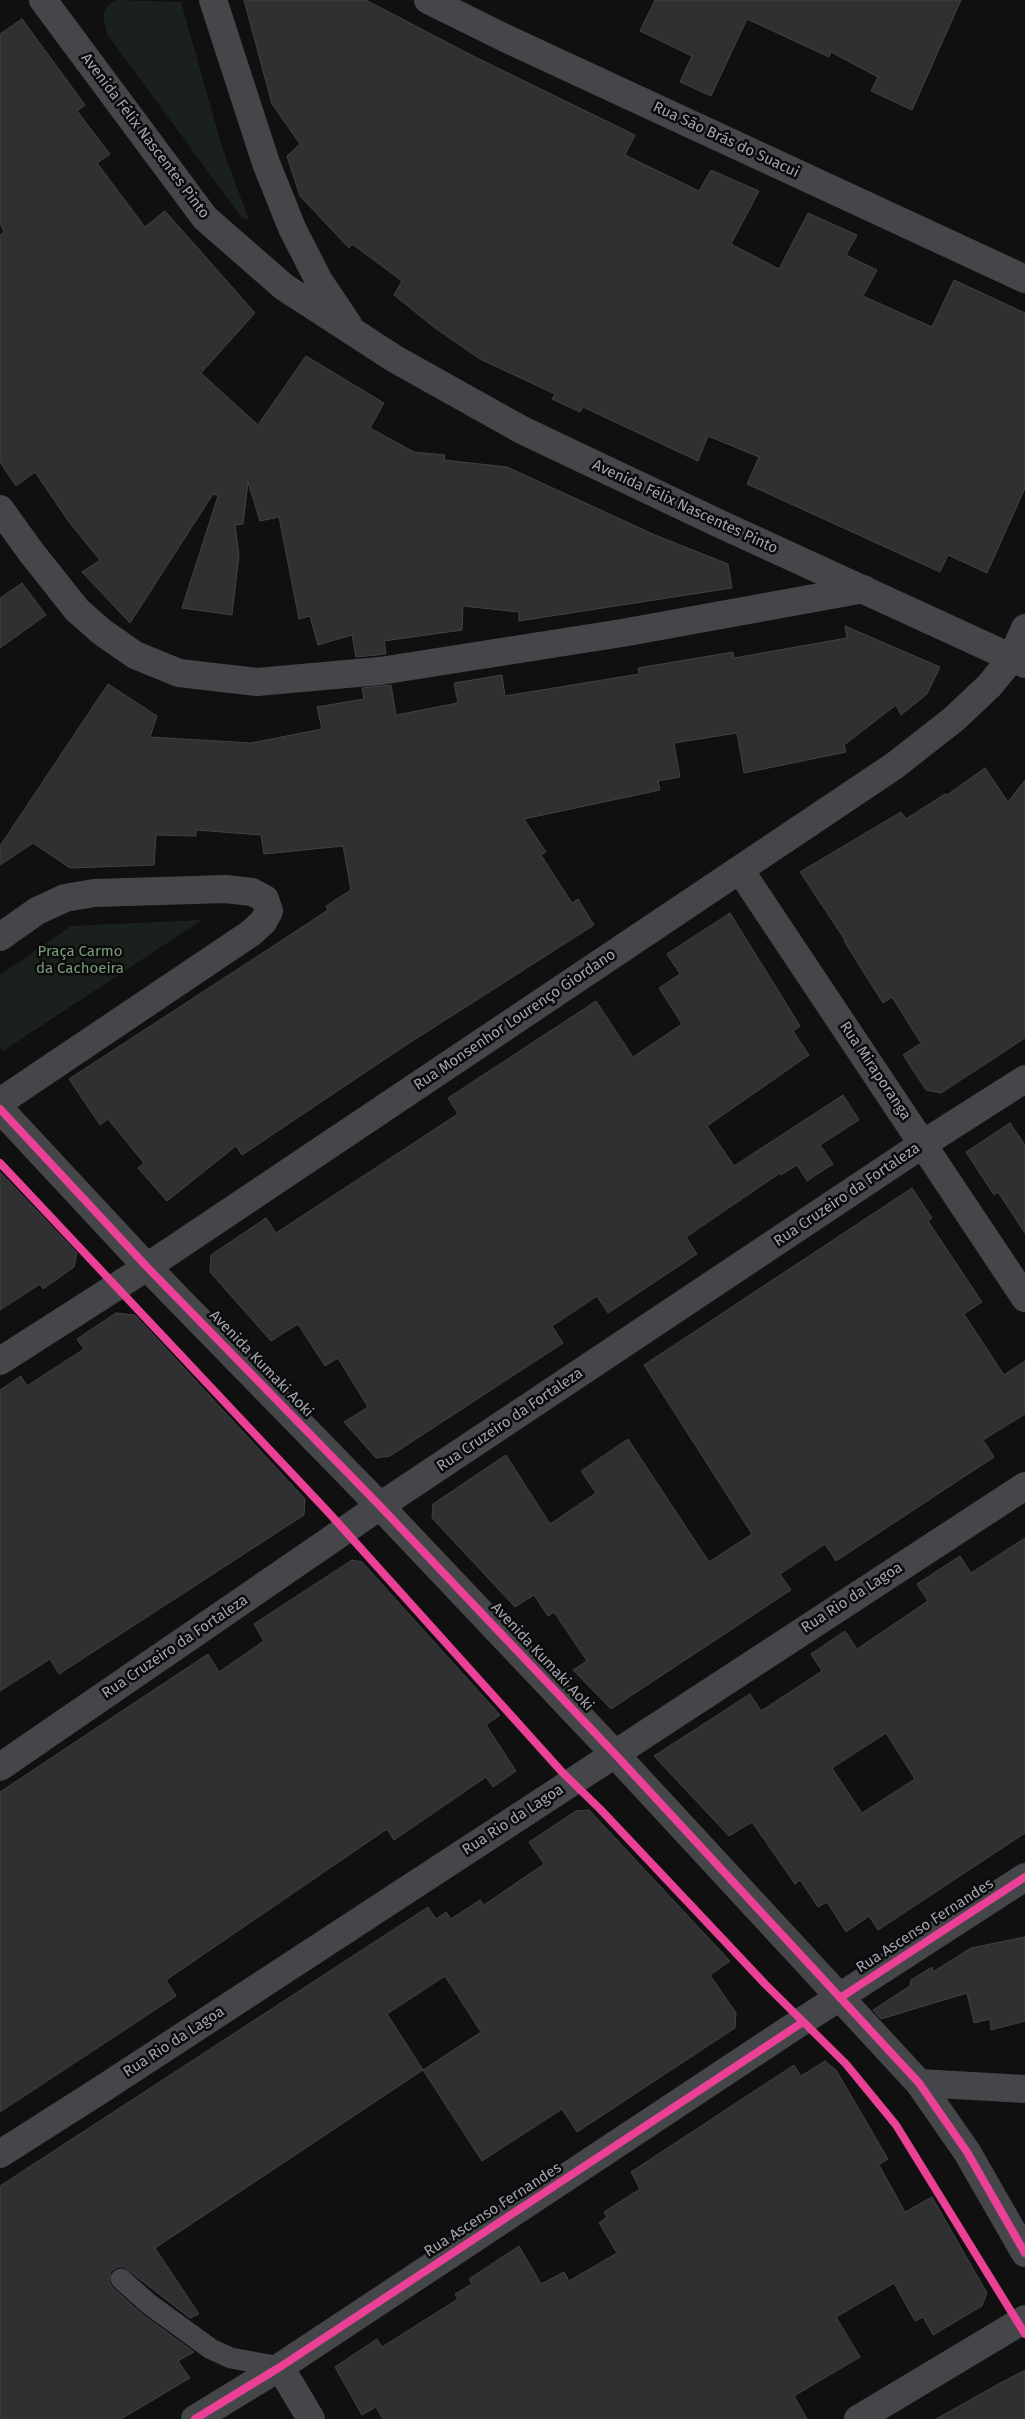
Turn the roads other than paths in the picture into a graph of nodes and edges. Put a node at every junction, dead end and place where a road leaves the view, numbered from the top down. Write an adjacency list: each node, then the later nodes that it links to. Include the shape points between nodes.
1 (43, 0): 5 (street, Avenida Félix Nascentes Pinto, via 205,218 284,287)
2 (213, 0): 5 (street, Avenida Félix Nascentes Pinto, via 266,163 292,228 319,281)
3 (428, 0): 4 (street, Rua São Brás do Suacui)
4 (1025, 279)
5 (354, 334): 7 (street, Avenida Félix Nascentes Pinto, via 522,430)
6 (0, 508): 7 (street, via 77,610 135,655 179,673 257,682 380,671)
7 (864, 588): 9 (street, Avenida Félix Nascentes Pinto)
8 (1025, 628): 9 (street, Rua Monsenhor Lourenço Giordano)
9 (1018, 661): 10 (street, Rua Monsenhor Lourenço Giordano, via 954,719 894,766)
10 (740, 870): 15 (street, Rua Miraporanga); 16 (street, Rua Monsenhor Lourenço Giordano)
11 (0, 938): 13 (street, via 37,911 65,898 94,893 226,889 252,892 265,900 268,911 263,922 251,933)
12 (1025, 1079): 15 (street, Rua Cruzeiro da Fortaleza)
13 (0, 1102)
14 (0, 1109): 16 (street, Avenida Kumaki Aoki)
15 (923, 1144): 17 (street, Rua Miraporanga); 20 (street, Rua Cruzeiro da Fortaleza)
16 (147, 1267): 18 (street, Rua Monsenhor Lourenço Giordano); 20 (street, Avenida Kumaki Aoki)
17 (1025, 1298)
18 (0, 1361)
19 (1025, 1486): 21 (street, Rua Rio da Lagoa)
20 (380, 1506): 21 (street, Avenida Kumaki Aoki); 22 (street, Rua Cruzeiro da Fortaleza)
21 (614, 1753): 24 (street, Avenida Kumaki Aoki); 27 (street, Rua Rio da Lagoa)
22 (0, 1767)
23 (1025, 1877): 24 (street, Rua Ascenso Fernandes)
24 (840, 1998): 25 (street, Avenida Kumaki Aoki); 31 (street, Rua Ascenso Fernandes)
25 (919, 2082): 26 (street); 28 (street, Avenida Kumaki Aoki, via 967,2152)
26 (1025, 2089)
27 (0, 2154)
28 (1025, 2253)
29 (121, 2279): 31 (lane, via 148,2304 211,2349 231,2358)
30 (1025, 2319): 34 (street)
31 (280, 2367): 32 (street, Rua Ascenso Fernandes); 33 (street)
32 (195, 2419)
33 (311, 2419)
34 (858, 2419)

